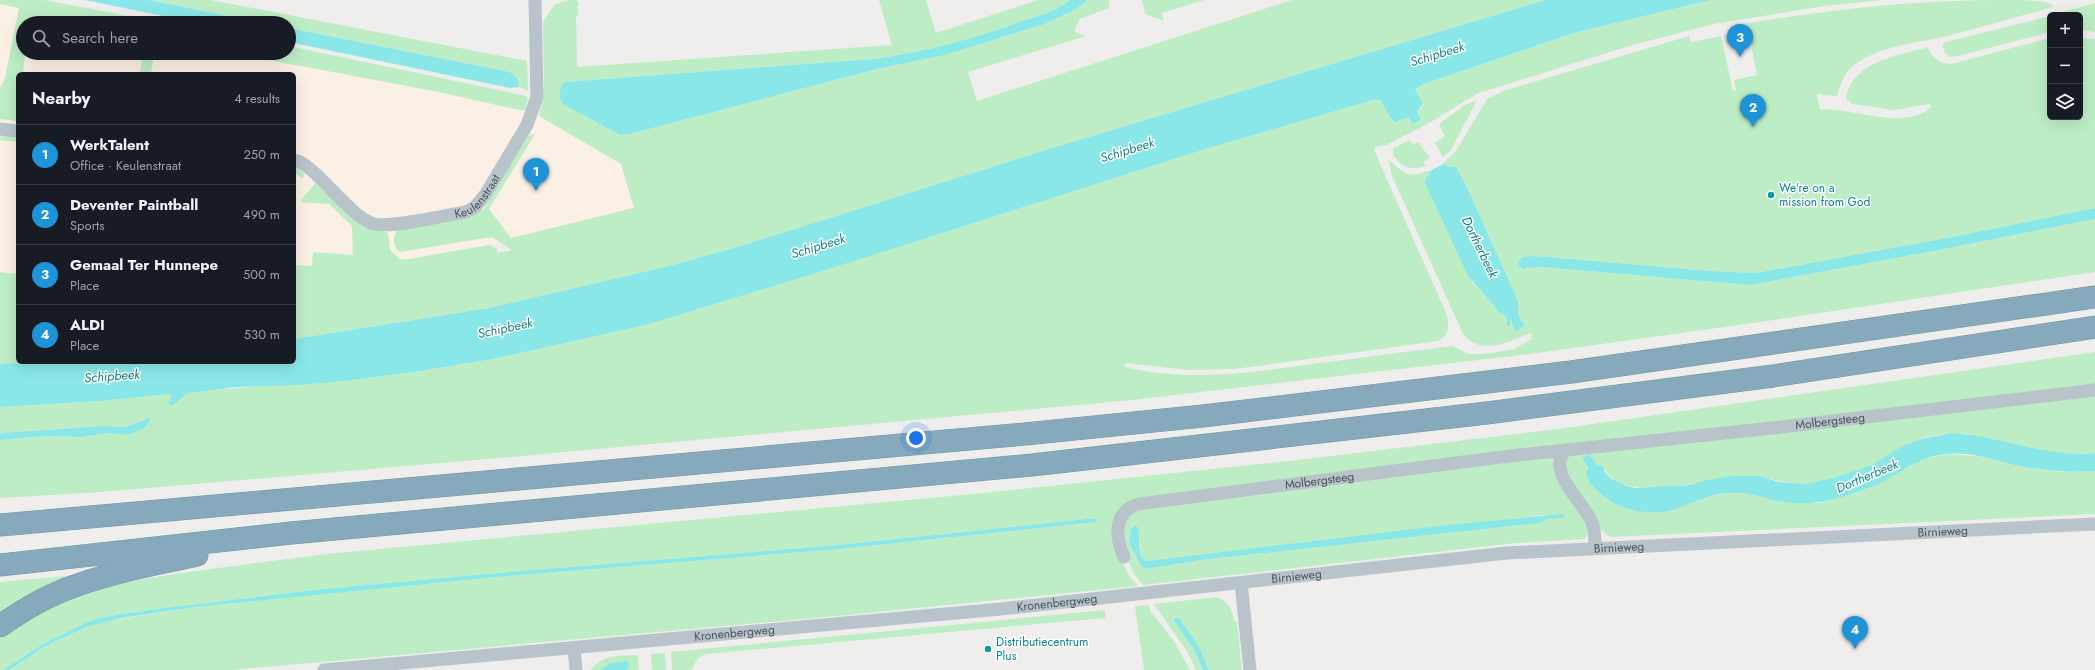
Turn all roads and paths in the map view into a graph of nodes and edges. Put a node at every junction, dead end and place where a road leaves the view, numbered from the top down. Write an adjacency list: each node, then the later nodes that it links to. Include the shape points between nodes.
1 (535, 0): 4 (street, Keulenstraat, via 535,104 527,125 485,195 475,207 466,212 390,224 374,224 362,218)
2 (0, 129): 3 (street)
3 (16, 131)
4 (296, 160)
5 (2095, 297): 10 (highway, via 1763,346 1363,398 1025,434)
6 (2095, 327): 13 (highway, via 1773,376 1487,413 1071,461)
7 (2095, 390): 8 (street, Molbergsteeg)
8 (1565, 451): 14 (street, via 1559,458 1560,467 1576,499 1593,524); 15 (street, Molbergsteeg, via 1139,504 1126,510 1119,522 1117,532)
9 (0, 512): 10 (highway)
10 (80, 518): 12 (highway)
11 (2095, 524): 14 (street, Birnieweg)
12 (0, 525)
13 (292, 533): 16 (highway); 19 (highway, via 101,578 64,590 29,607)
14 (1595, 547): 17 (street, Birnieweg, via 1507,553)
15 (1124, 557)
16 (0, 565)
17 (1241, 583): 18 (street, Birnieweg); 23 (street)
18 (1145, 594): 20 (street, Kronenbergweg)
19 (0, 626)
20 (574, 648): 21 (street, Kronenbergweg); 22 (street)
21 (324, 670)
22 (576, 670)
23 (1250, 670)

